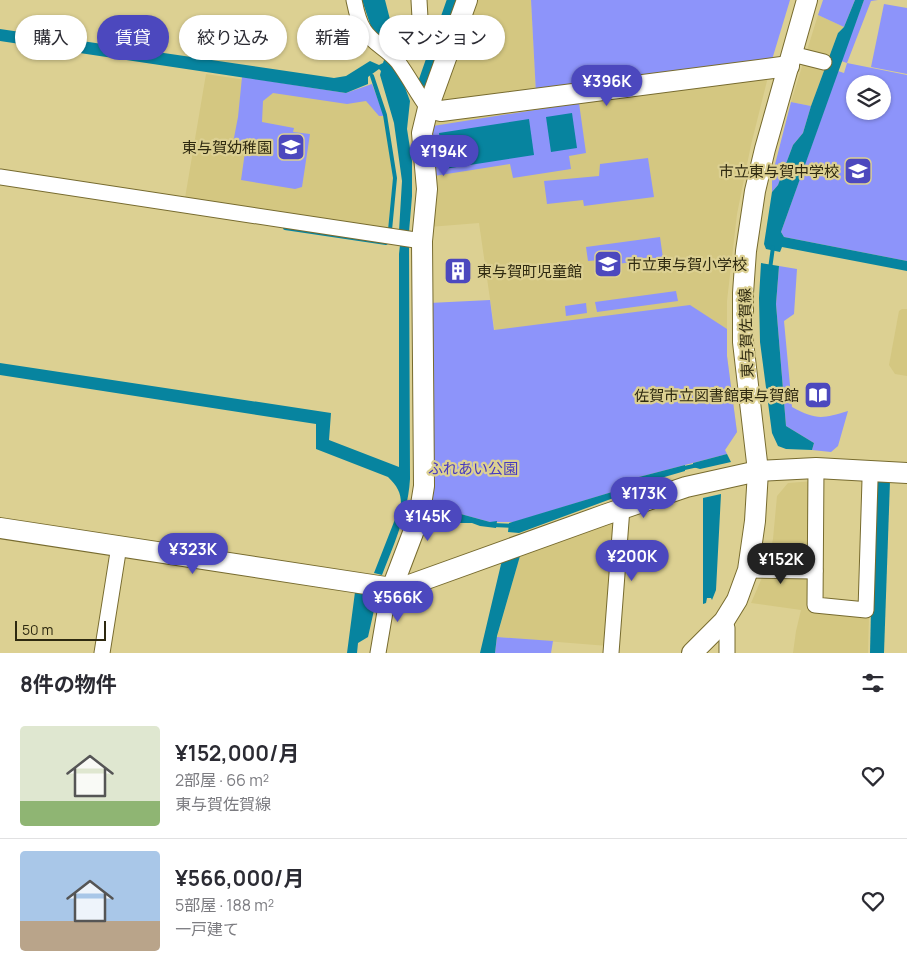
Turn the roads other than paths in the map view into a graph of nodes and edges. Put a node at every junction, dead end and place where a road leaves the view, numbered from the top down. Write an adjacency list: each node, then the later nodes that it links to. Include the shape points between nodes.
1 (354, 0): 8 (street, via 364,31 391,55)
2 (419, 0): 5 (street)
3 (467, 0): 8 (street)
4 (807, 0): 6 (street, 東与賀佐賀線)
5 (420, 15)
6 (790, 60): 7 (street); 8 (street, via 441,111); 12 (street, 東与賀佐賀線, via 755,191 746,250 743,342)
7 (824, 62)
8 (428, 108): 10 (street, via 422,134 427,189)
9 (0, 177): 10 (street)
10 (422, 241): 20 (street, via 424,486 419,517)
11 (816, 468): 12 (street); 13 (street); 19 (street)
12 (758, 471): 15 (street, via 686,487); 18 (street, 東与賀佐賀線)
13 (907, 473)
14 (870, 480): 19 (street, via 866,610 815,605)
15 (622, 508): 20 (street, via 427,580); 24 (street)
16 (0, 528): 17 (street)
17 (119, 546): 20 (street); 22 (street)
18 (748, 570): 19 (street); 21 (street, 東与賀佐賀線, via 737,600)
19 (816, 571)
20 (392, 588): 23 (street)
21 (724, 621): 25 (street, 東与賀佐賀線); 26 (street)
22 (102, 653)
23 (378, 653)
24 (611, 653)
25 (692, 653)
26 (727, 653)

